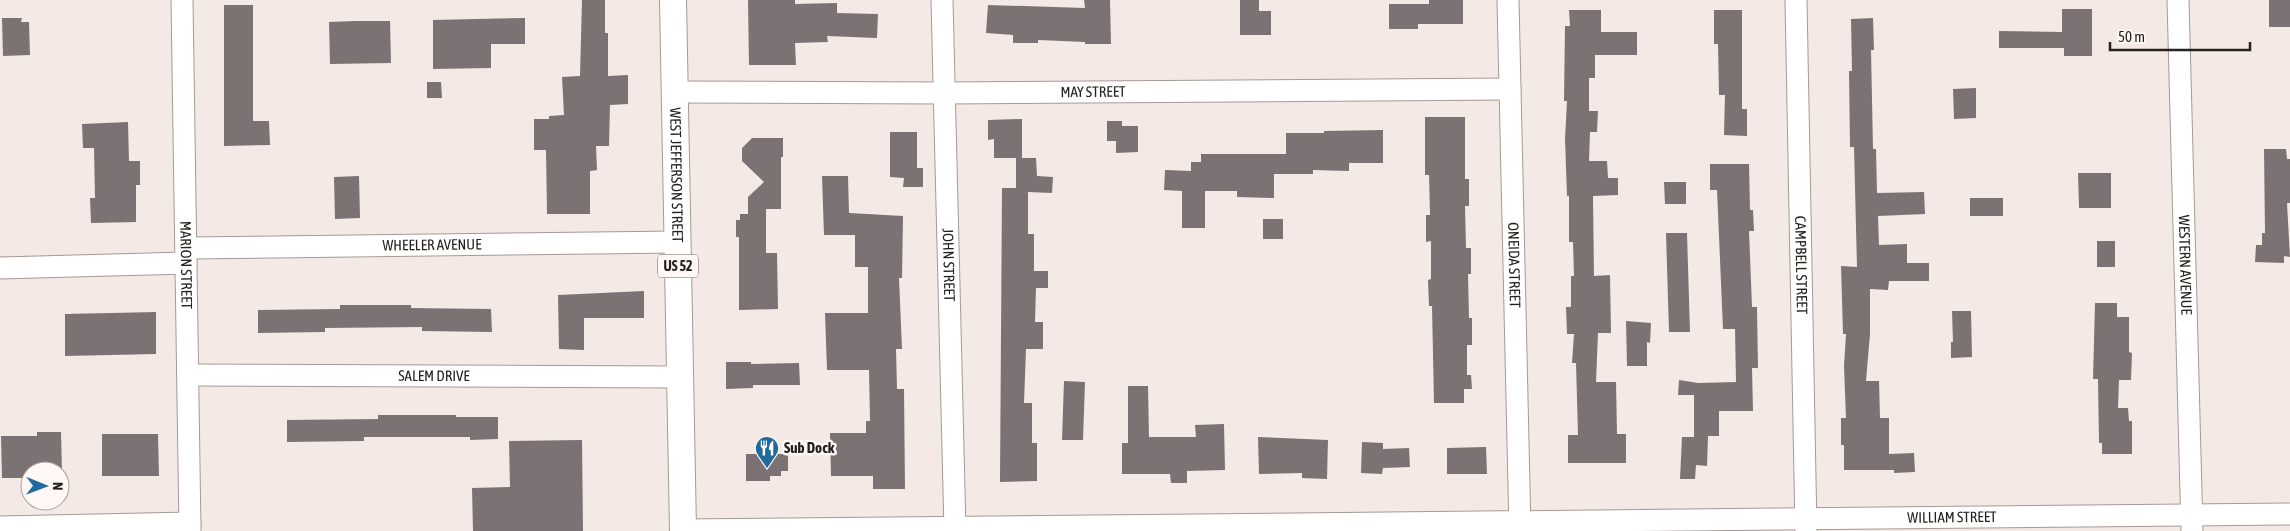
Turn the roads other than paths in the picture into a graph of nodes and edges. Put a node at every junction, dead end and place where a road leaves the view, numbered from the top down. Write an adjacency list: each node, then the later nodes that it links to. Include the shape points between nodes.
1 (182, 0): 11 (street, MARION STREET)
2 (673, 0): 8 (main road, WEST JEFFERSON STREET / US 52)
3 (942, 0): 9 (street, JOHN STREET)
4 (1508, 0): 7 (street, ONEIDA STREET)
5 (1796, 0): 17 (street, CAMPBELL STREET)
6 (2178, 0): 16 (street, WESTERN AVENUE)
7 (1510, 89): 9 (street, MAY STREET); 18 (street, ONEIDA STREET)
8 (675, 92): 9 (street, MAY STREET); 10 (main road, WEST JEFFERSON STREET / US 52)
9 (943, 93): 22 (street, JOHN STREET)
10 (678, 242): 11 (street, WHEELER AVENUE); 14 (main road, WEST JEFFERSON STREET / US 52)
11 (186, 255): 12 (street, WHEELER AVENUE); 13 (street, MARION STREET)
12 (0, 268)
13 (188, 375): 14 (street, SALEM DRIVE); 19 (street, MARION STREET)
14 (680, 377): 23 (main road, WEST JEFFERSON STREET / US 52)
15 (2290, 514): 16 (street, WILLIAM STREET)
16 (2192, 523): 17 (street, WILLIAM STREET)
17 (1806, 525): 18 (street, WILLIAM STREET)
18 (1520, 526): 21 (street, WILLIAM STREET)
19 (190, 527): 20 (street)
20 (0, 528)
21 (1240, 528): 22 (street, WILLIAM STREET)
22 (955, 529): 23 (street, WILLIAM STREET)
23 (683, 530)

